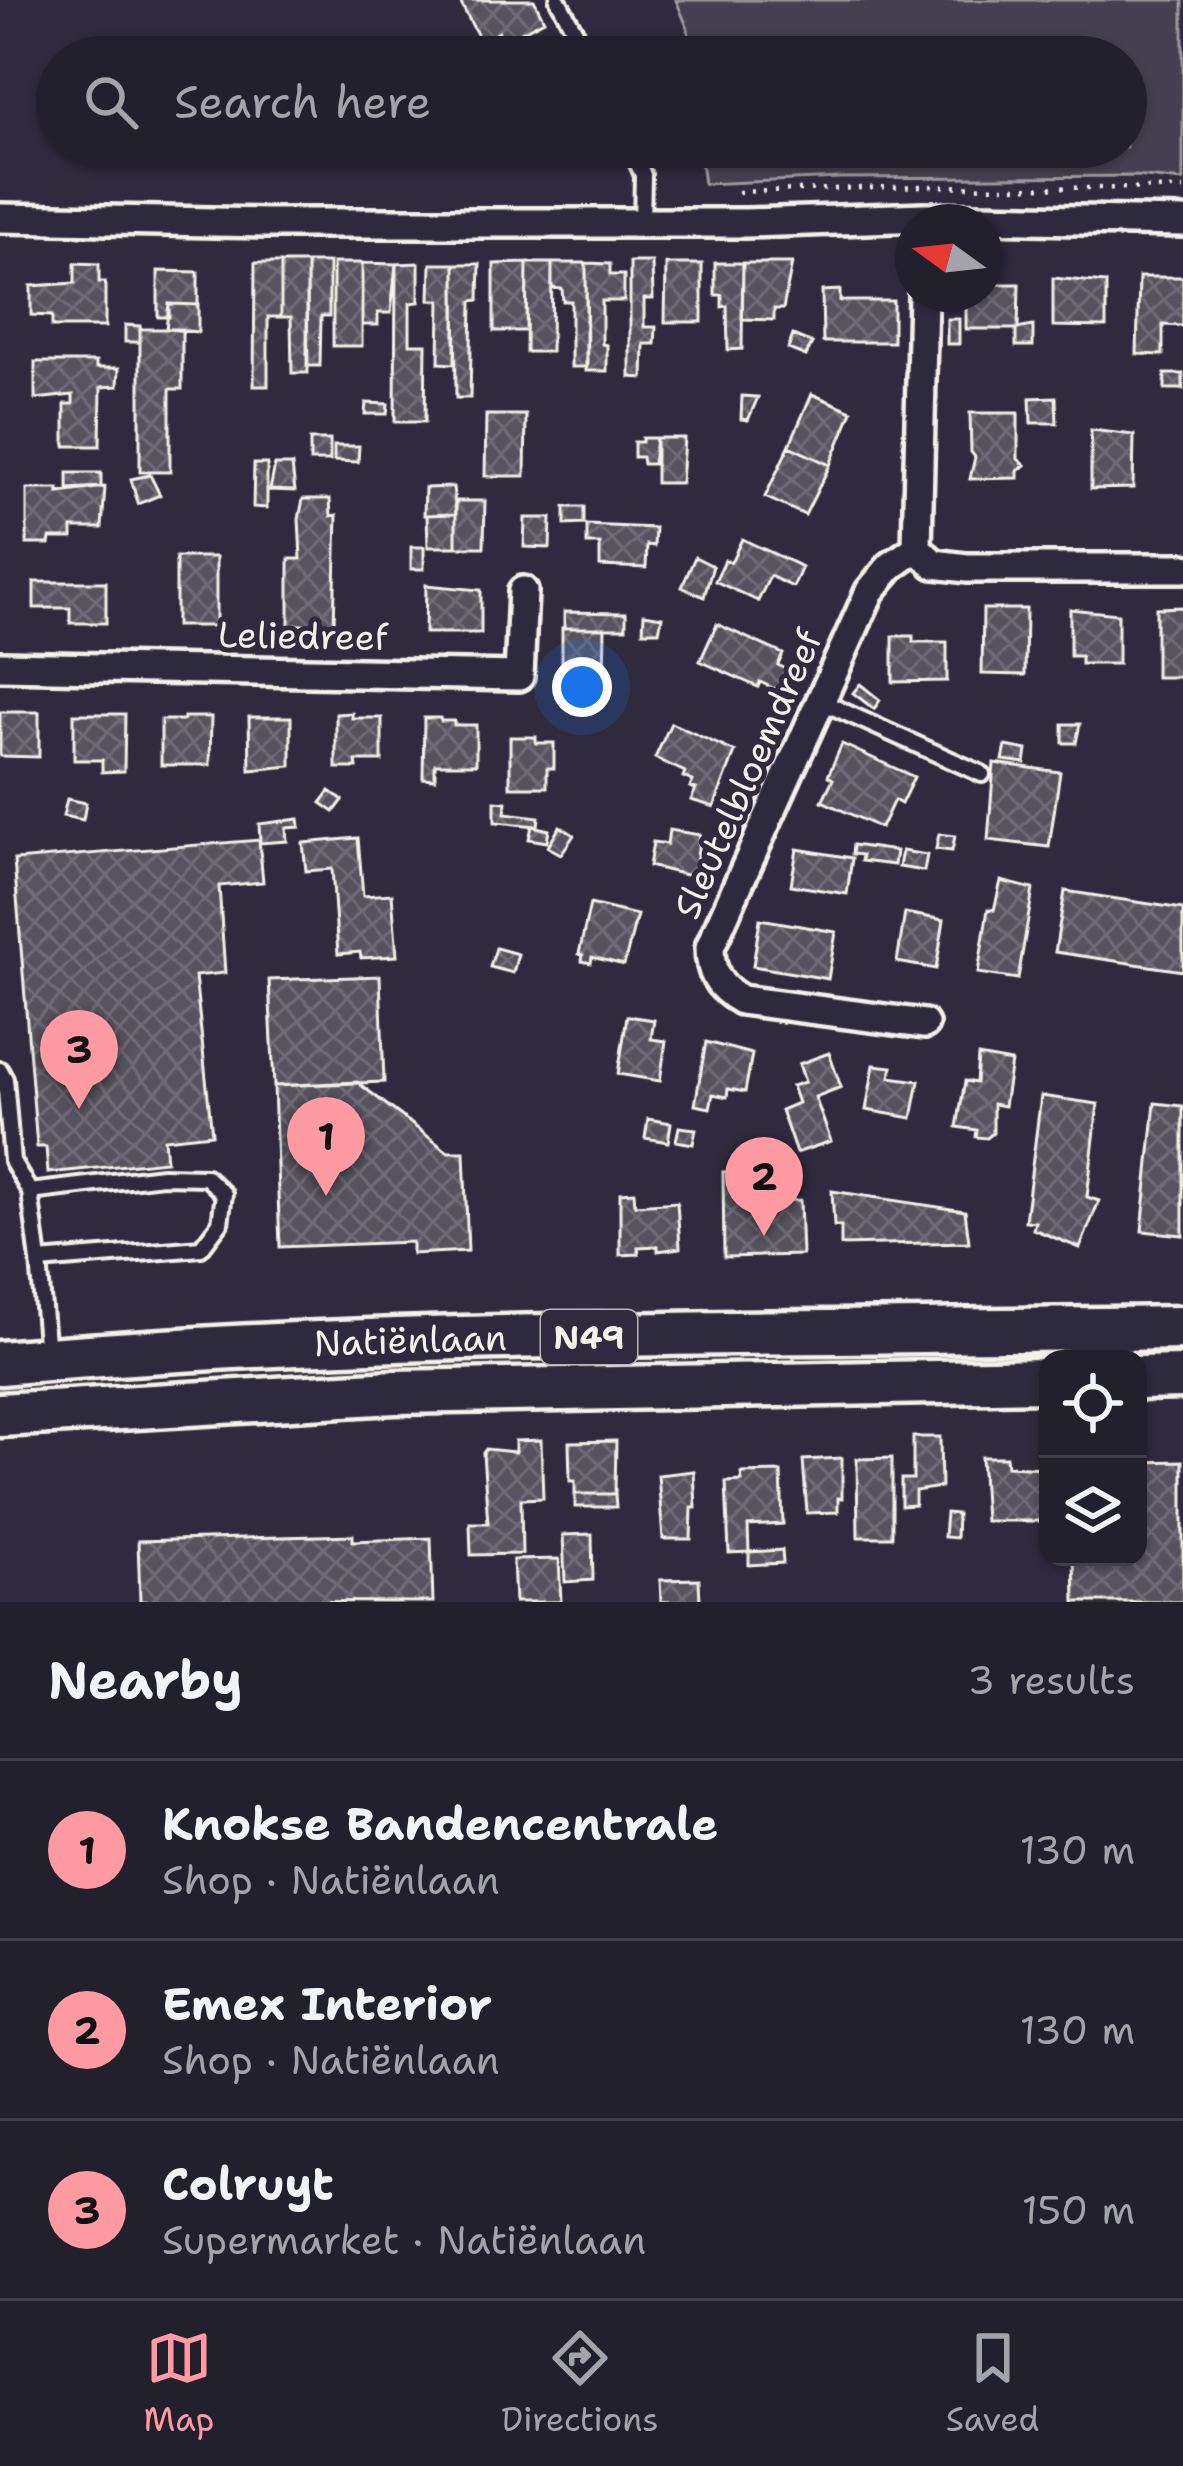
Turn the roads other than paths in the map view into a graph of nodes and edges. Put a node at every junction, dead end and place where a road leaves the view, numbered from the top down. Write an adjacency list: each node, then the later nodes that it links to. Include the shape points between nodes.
1 (558, 0): 2 (lane)
2 (578, 36)
3 (640, 168): 8 (lane)
4 (0, 218): 8 (street)
5 (895, 219): 8 (street)
6 (1003, 220): 7 (street)
7 (1183, 222)
8 (642, 223)
9 (923, 312): 10 (street)
10 (917, 548): 11 (street, via 934,564 967,568); 14 (street, Sleutelbloemdreef, via 870,591)
11 (1183, 568)
12 (523, 591): 13 (street, Leliedreef, via 519,676)
13 (0, 665)
14 (820, 701): 15 (lane); 16 (street, Sleutelbloemdreef, via 722,916 710,970 741,1000)
15 (982, 774)
16 (924, 1024)
17 (0, 1070): 18 (lane, via 11,1161)
18 (30, 1192): 19 (lane); 19 (lane, via 162,1176 206,1177 224,1194 220,1223 201,1248)
19 (39, 1261): 21 (lane)
20 (1183, 1328): 21 (main road, Natiënlaan / N49, via 391,1340)
21 (47, 1359): 22 (main road, Natiënlaan / N49)
22 (0, 1364)
23 (1183, 1377): 24 (main road)
24 (1147, 1378)
25 (1039, 1380): 26 (main road, Natiënlaan / N49, via 394,1392)
26 (0, 1414)

